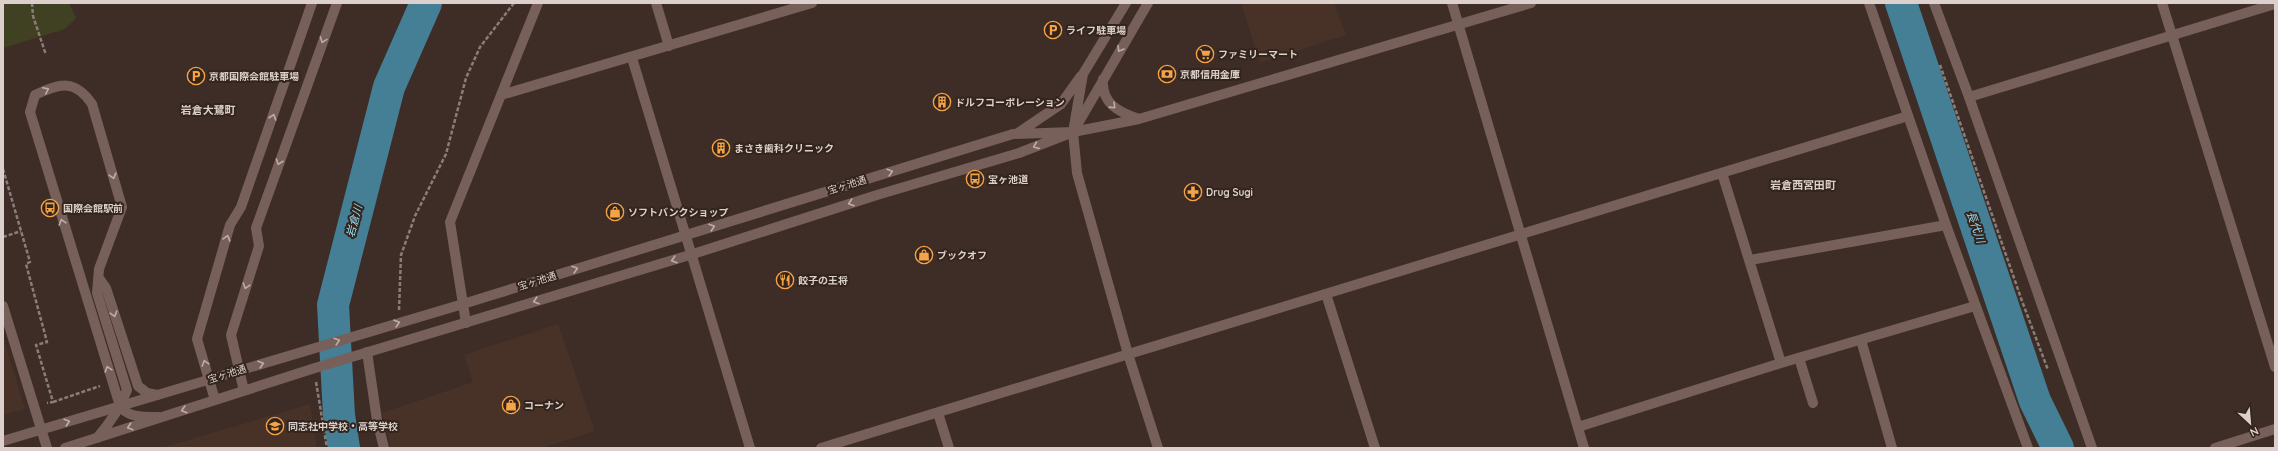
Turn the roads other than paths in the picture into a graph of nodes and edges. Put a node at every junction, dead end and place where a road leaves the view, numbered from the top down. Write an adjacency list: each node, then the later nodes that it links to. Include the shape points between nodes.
1 (312, 3): 45 (street, one-way to 1, via 197,339 230,225 241,207)
2 (336, 3): 44 (street, one-way to 44, via 256,228 259,246 231,335)
3 (538, 3): 20 (street)
4 (656, 3): 16 (street)
5 (812, 3): 16 (street)
6 (1126, 3): 18 (street)
7 (1148, 3): 19 (street, one-way to 19)
8 (1452, 3): 14 (street)
9 (1531, 3): 14 (street)
10 (1869, 3): 22 (street)
11 (1934, 3): 21 (street)
12 (2162, 3): 15 (street)
13 (2275, 4): 15 (street)
14 (1458, 25): 23 (street); 29 (street)
15 (2172, 35): 21 (street); 43 (street)
16 (669, 46): 17 (street)
17 (632, 58): 20 (street); 28 (street)
18 (1082, 74): 24 (street); 25 (street, via 1060,104)
19 (1103, 78): 23 (street, one-way to 23, via 1102,86 1112,107); 24 (street)
20 (501, 95): 34 (street, via 450,222)
21 (1969, 97): 69 (street)
22 (1908, 116): 26 (street); 27 (street)
23 (1139, 119): 24 (street)
24 (1073, 132): 25 (street, 宝ヶ池通); 30 (street, 宝ヶ池通, one-way to 30, via 1019,153); 40 (street, via 1077,172)
25 (1018, 133): 28 (street, 宝ヶ池通, one-way to 25)
26 (1722, 173): 29 (street); 31 (street)
27 (1946, 225): 31 (street); 36 (street)
28 (687, 234): 30 (street); 34 (street, 宝ヶ池通, one-way to 28)
29 (1520, 234): 33 (street); 53 (street)
30 (693, 254): 37 (street, 宝ヶ池通, one-way to 37); 61 (street)
31 (1750, 260): 42 (street)
32 (100, 278): 47 (street, one-way to 47, via 106,288 138,386 147,393); 50 (street, via 97,293 127,390); 50 (street, one-way to 32, via 30,112 35,95 53,87 73,85 86,95 92,104 122,207 99,269)
33 (1326, 294): 40 (street); 65 (street)
34 (463, 304): 37 (street); 44 (street, 宝ヶ池通, one-way to 34)
35 (3, 306): 55 (street)
36 (1975, 306): 38 (street); 68 (street)
37 (466, 323): 39 (street, 宝ヶ池通)
38 (1861, 340): 41 (street); 67 (street)
39 (363, 353): 46 (street, 宝ヶ池通); 60 (street)
40 (1128, 354): 51 (street); 64 (street)
41 (1799, 358): 42 (street); 49 (street)
42 (1781, 363): 53 (street)
43 (2275, 367)
44 (240, 370): 45 (street, 宝ヶ池通); 46 (street)
45 (210, 380): 47 (street, 宝ヶ池通); 48 (street)
46 (244, 391): 48 (street, 宝ヶ池通)
47 (157, 395): 50 (street, 宝ヶ池通)
48 (215, 400): 52 (street, 宝ヶ池通, one-way to 52)
49 (1812, 403)
50 (120, 406): 52 (street, via 124,412 136,416); 55 (street, 宝ヶ池通, one-way to 50); 56 (street)
51 (938, 412): 62 (street); 63 (street)
52 (164, 416): 56 (street, 宝ヶ池通, one-way to 56)
53 (1578, 427): 66 (street)
54 (2275, 429): 70 (street)
55 (41, 430): 57 (street, 宝ヶ池通); 58 (street)
56 (97, 438): 59 (street, 宝ヶ池通)
57 (3, 441)
58 (47, 448)
59 (65, 448)
60 (384, 448)
61 (750, 448)
62 (821, 448)
63 (949, 448)
64 (1158, 448)
65 (1375, 448)
66 (1584, 448)
67 (1892, 448)
68 (2028, 448)
69 (2092, 448)
70 (2215, 448)

